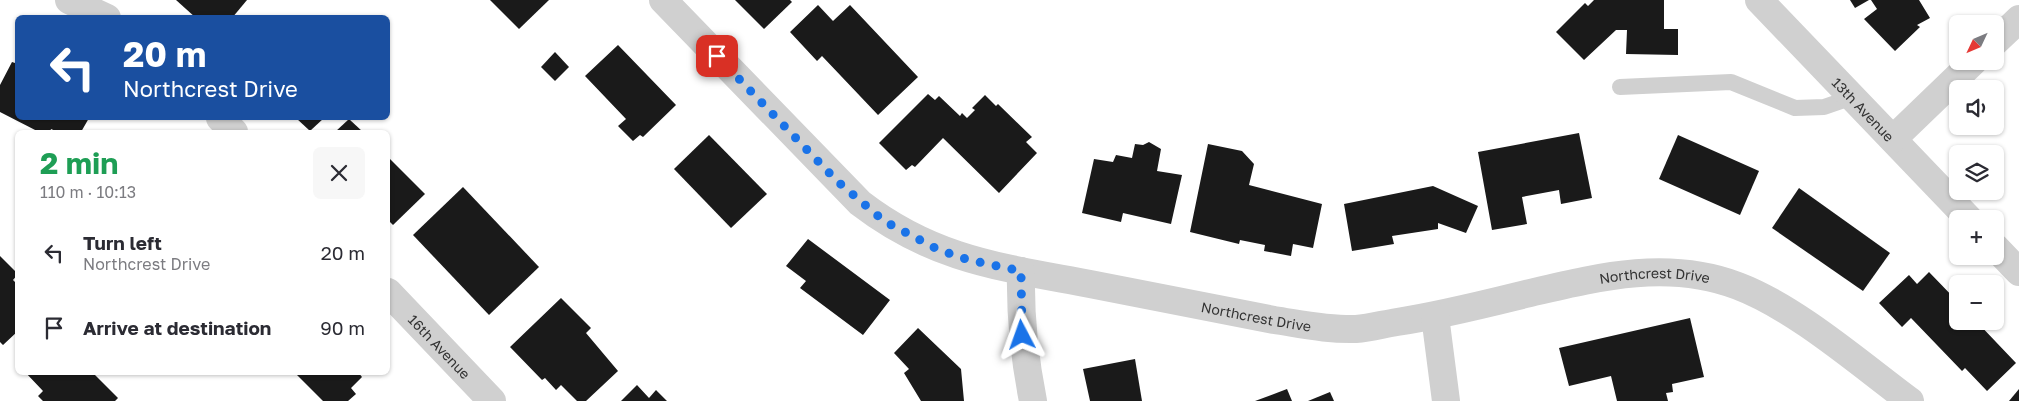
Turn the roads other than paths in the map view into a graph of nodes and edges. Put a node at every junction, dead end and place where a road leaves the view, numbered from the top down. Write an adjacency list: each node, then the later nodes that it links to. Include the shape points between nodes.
1 (69, 0): 4 (street)
2 (664, 0): 15 (street, Northcrest Drive, via 837,181 884,221 939,250)
3 (1759, 0): 9 (street, 13th Avenue)
4 (101, 15)
5 (2019, 19): 6 (street)
6 (2004, 33)
7 (1965, 70): 12 (street)
8 (1620, 87): 9 (lane, via 1731,82 1795,108 1824,108)
9 (1853, 97): 12 (street, 13th Avenue)
10 (222, 120): 11 (street)
11 (232, 130)
12 (1893, 139): 13 (street, 13th Avenue)
13 (1960, 210)
14 (2004, 256): 16 (street)
15 (1021, 271): 18 (street, Northcrest Drive, via 1318,327 1356,329); 21 (street, via 1020,316)
16 (2019, 272)
17 (390, 294): 20 (street, 16th Avenue)
18 (1435, 316): 19 (street, Northcrest Drive, via 1630,272 1678,271 1707,276 1772,301); 22 (street)
19 (1908, 400)
20 (492, 401)
21 (1033, 401)
22 (1446, 401)

